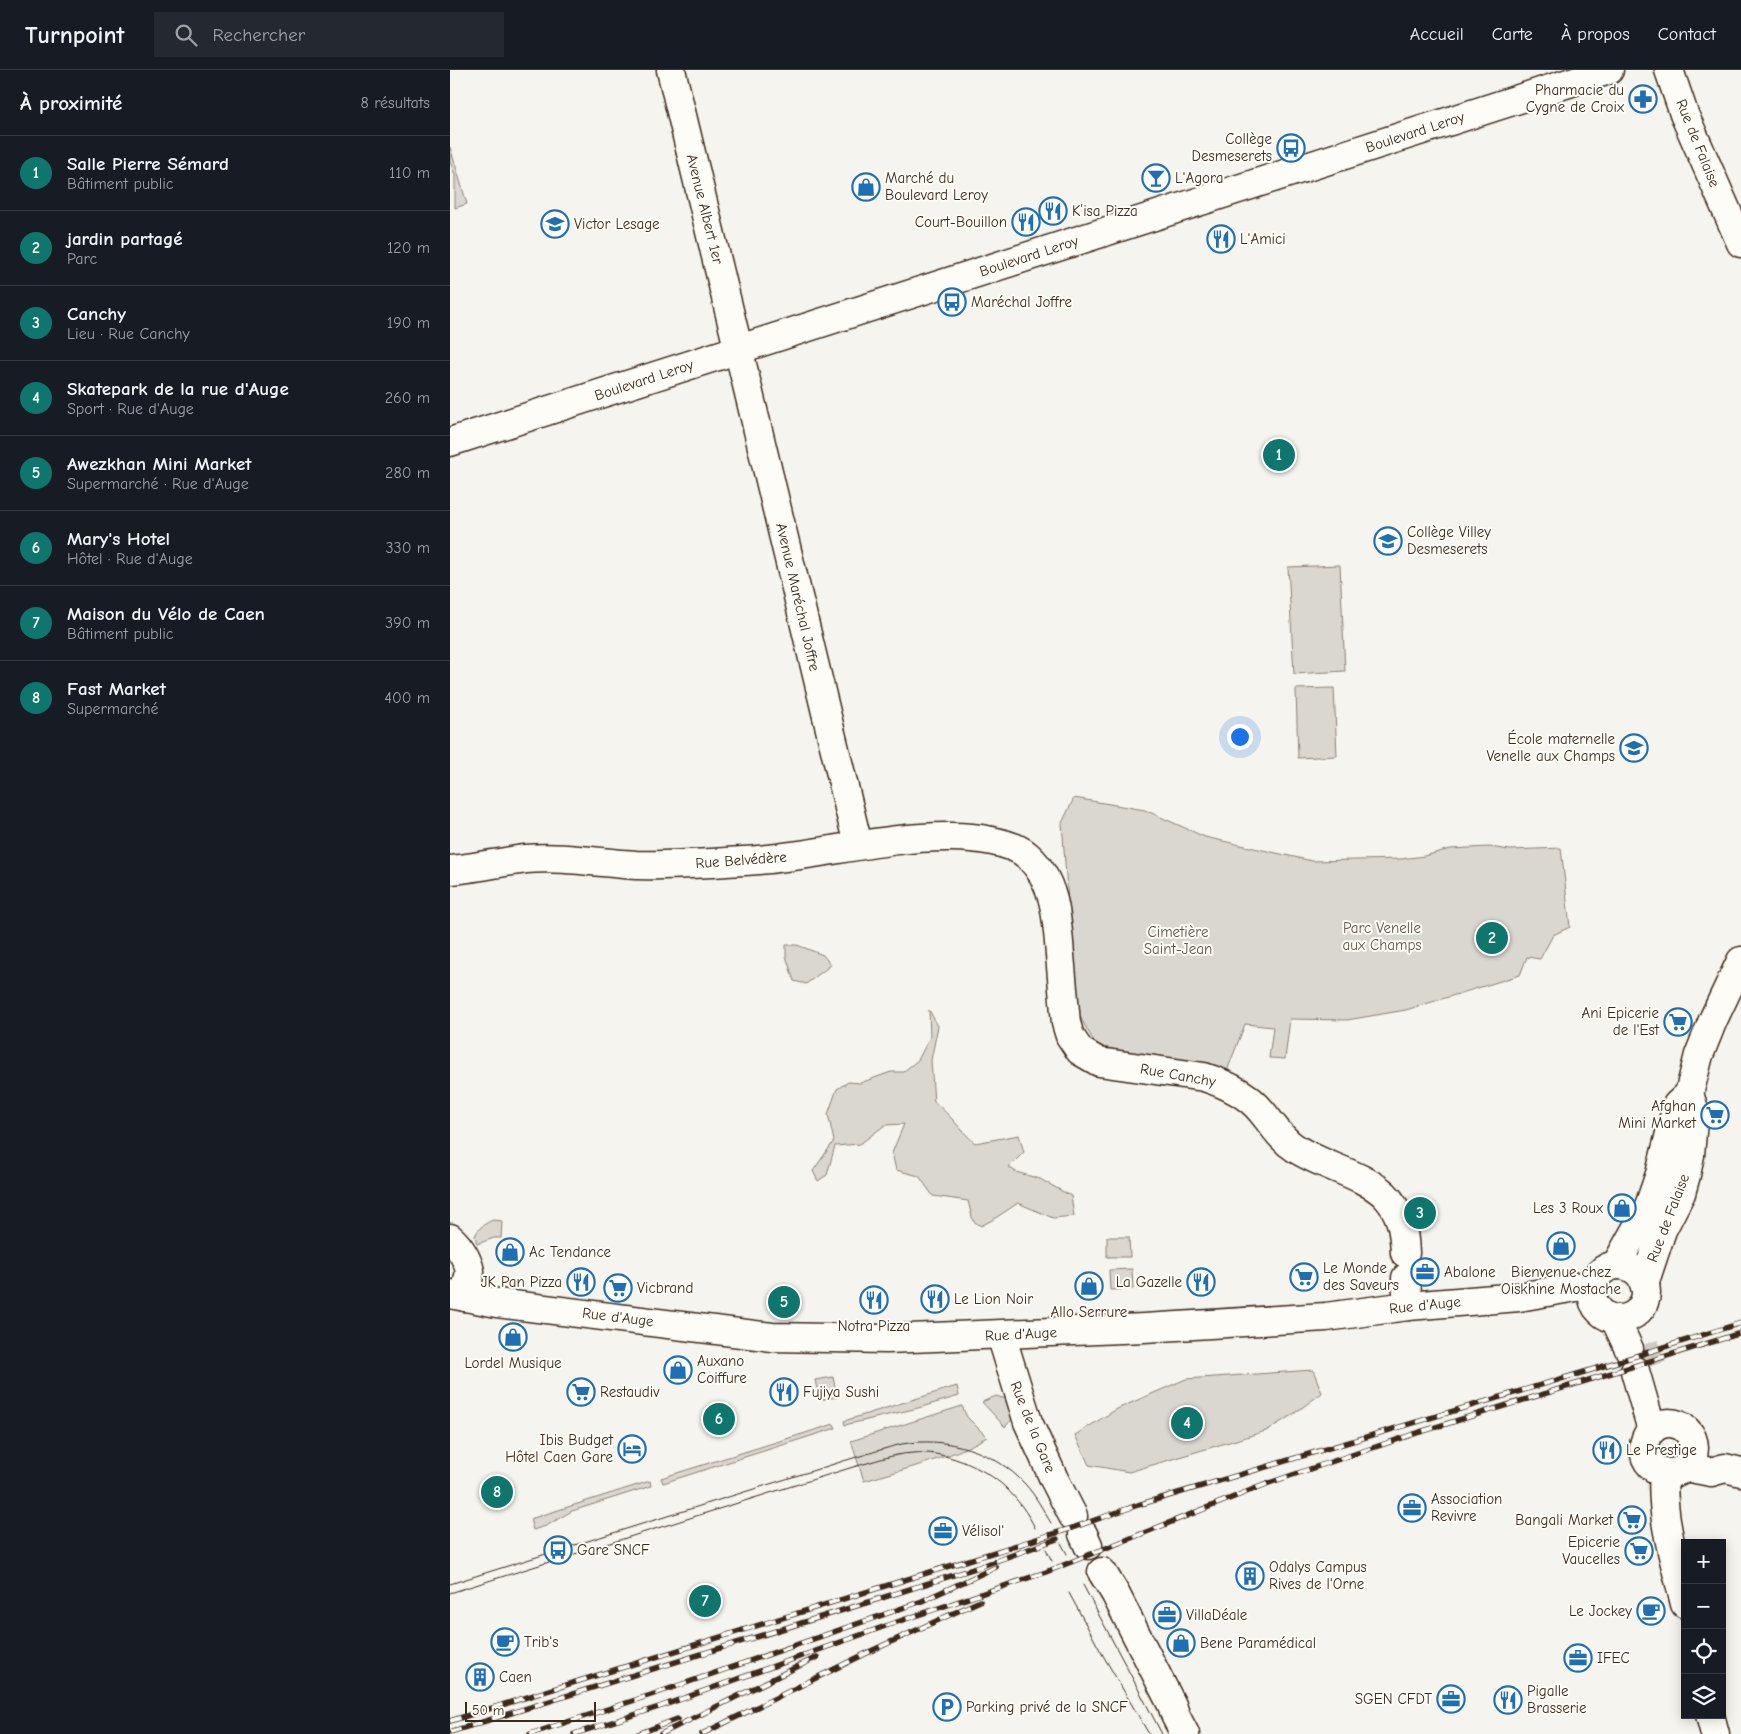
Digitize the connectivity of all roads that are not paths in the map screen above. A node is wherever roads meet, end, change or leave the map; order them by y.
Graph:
1 (671, 70) edge
2 (1609, 70) edge
3 (1669, 70) edge
4 (1741, 243) edge
5 (739, 348) junction
6 (450, 442) edge
7 (858, 845) junction
8 (1028, 856) joint
9 (450, 870) edge
10 (1741, 961) edge
11 (1689, 1094) junction
12 (450, 1238) edge
13 (1616, 1265) junction
14 (1593, 1284) junction
15 (1644, 1284) junction
16 (458, 1295) edge
17 (1408, 1306) junction
18 (1626, 1316) junction
19 (1000, 1336) junction
20 (1661, 1427) junction
21 (1681, 1461) junction
22 (1733, 1470) edge
23 (1081, 1532) dead end
24 (1102, 1572) dead end
25 (1681, 1586) edge
26 (1172, 1705) junction
27 (1711, 1719) edge
28 (1185, 1734) edge
29 (1200, 1734) edge
30 (1715, 1734) edge

1 - 5 main road, Avenue Albert 1er
2 - 5 main road, Boulevard Leroy
3 - 4 main road, Rue de Falaise
5 - 6 main road, Boulevard Leroy
5 - 7 main road, Avenue Maréchal Joffre
7 - 8 main road, Rue Belvédère
7 - 9 main road, Rue Belvédère
8 - 17 main road, Rue Canchy
10 - 11 main road, Rue de Falaise
11 - 13 main road, Rue de Falaise
11 - 15 main road, Rue de Falaise
12 - 16 main road
13 - 14 main road
13 - 15 main road
14 - 17 main road, Rue d'Auge
14 - 18 main road
15 - 18 main road
16 - 19 main road, Rue d'Auge
17 - 19 main road, Rue d'Auge
18 - 20 main road
19 - 23 main road, Rue de la Gare
20 - 21 main road
20 - 21 main road
21 - 22 main road
21 - 25 main road
24 - 26 main road
26 - 28 main road
26 - 29 main road
27 - 30 main road

